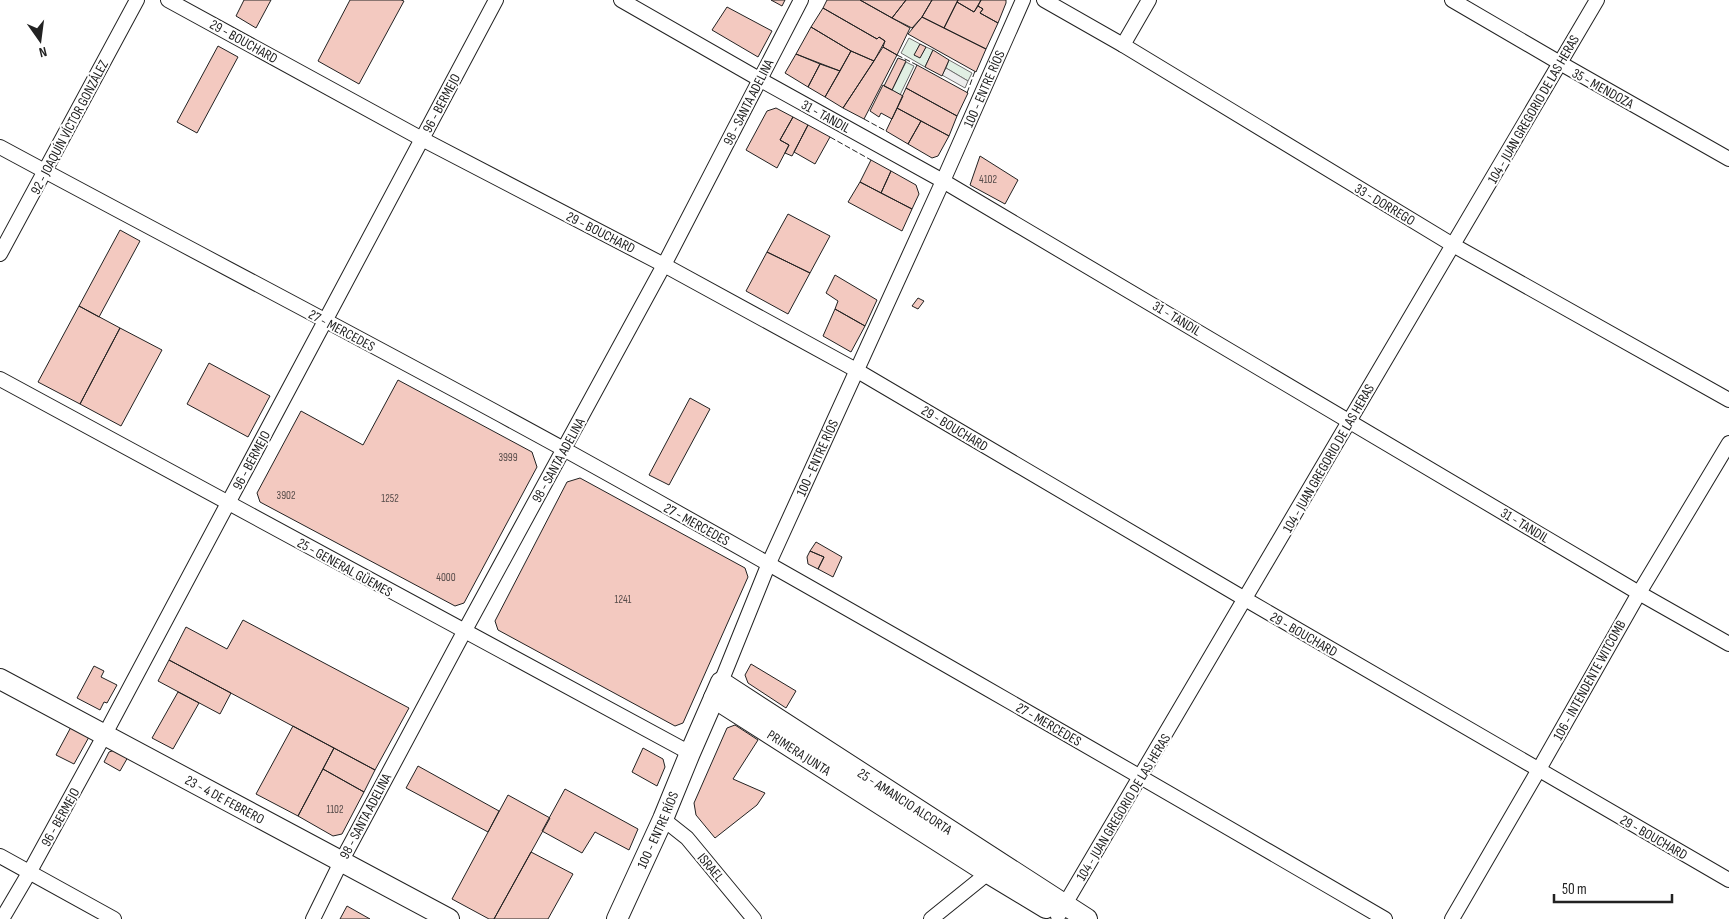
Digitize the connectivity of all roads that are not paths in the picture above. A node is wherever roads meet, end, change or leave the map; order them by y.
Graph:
1 (137, 0) edge
2 (168, 0) edge
3 (496, 0) edge
4 (622, 0) edge
5 (801, 0) edge
6 (1023, 0) edge
7 (1044, 0) edge
8 (1149, 0) edge
9 (1452, 0) edge
10 (1597, 0) edge
11 (1123, 45) junction
12 (1560, 63) junction
13 (759, 80) junction
14 (422, 139) junction
15 (0, 147) edge
16 (1729, 159) edge
17 (45, 171) junction
18 (943, 180) junction
19 (1453, 245) junction
20 (0, 254) edge
21 (664, 264) junction
22 (325, 321) junction
23 (856, 370) junction
24 (0, 379) edge
25 (1729, 400) edge
26 (1350, 420) junction
27 (1729, 443) edge
28 (564, 449) junction
29 (228, 503) junction
30 (769, 563) junction
31 (1639, 593) junction
32 (1245, 600) junction
33 (464, 632) junction
34 (1729, 644) edge
35 (0, 679) edge
36 (718, 690) junction
37 (104, 736) junction
38 (690, 754) junction
39 (1538, 771) junction
40 (1141, 776) junction
41 (663, 819) junction
42 (0, 856) edge
43 (341, 862) junction
44 (992, 867) junction
45 (30, 873) junction
46 (1729, 880) edge
47 (1062, 913) edge
48 (2, 919) edge
49 (114, 919) edge
50 (313, 919) edge
51 (449, 919) edge
52 (617, 919) edge
53 (754, 919) edge
54 (931, 919) edge
55 (1087, 919) edge
56 (1385, 919) edge
57 (1452, 919) edge

1 - 17 street, 92 - JOAQUÍN VÍCTOR GONZÁLEZ
2 - 14 street, 29 - BOUCHARD
3 - 14 street, 96 - BERMEJO
4 - 13 street, 31 - TANDIL
5 - 13 street, 98 - SANTA ADELINA
6 - 18 street, 100 - ENTRE RÍOS
7 - 11 street, 33 - DORREGO
8 - 11 street
9 - 12 street, 35 - MENDOZA
10 - 12 street, 104 - JUAN GREGORIO DE LAS HERAS
11 - 19 street, 33 - DORREGO
12 - 16 street, 35 - MENDOZA
12 - 19 street, 104 - JUAN GREGORIO DE LAS HERAS
13 - 18 street, 31 - TANDIL
13 - 21 street, 98 - SANTA ADELINA
14 - 21 street, 29 - BOUCHARD
14 - 22 street, 96 - BERMEJO
15 - 17 street, 27 - MERCEDES
17 - 20 street, 92 - JOAQUÍN VÍCTOR GONZÁLEZ
17 - 22 street, 27 - MERCEDES
18 - 23 street, 100 - ENTRE RÍOS
18 - 26 street, 31 - TANDIL
19 - 25 street, 33 - DORREGO
19 - 26 street, 104 - JUAN GREGORIO DE LAS HERAS
21 - 23 street, 29 - BOUCHARD
21 - 28 street, 98 - SANTA ADELINA
22 - 28 street, 27 - MERCEDES
22 - 29 street, 96 - BERMEJO
23 - 30 street, 100 - ENTRE RÍOS
23 - 32 street, 29 - BOUCHARD
24 - 29 street, 25 - GENERAL GÜEMES
26 - 31 street, 31 - TANDIL
26 - 32 street, 104 - JUAN GREGORIO DE LAS HERAS
27 - 31 street, 106 - INTENDENTE WITCOMB
28 - 30 street, 27 - MERCEDES
28 - 33 street, 98 - SANTA ADELINA
29 - 33 street, 25 - GENERAL GÜEMES
29 - 37 street, 96 - BERMEJO
30 - 36 street, 100 - ENTRE RÍOS
30 - 40 street, 27 - MERCEDES
31 - 34 street, 31 - TANDIL
31 - 39 street, 106 - INTENDENTE WITCOMB
32 - 39 street, 29 - BOUCHARD
32 - 40 street, 104 - JUAN GREGORIO DE LAS HERAS
33 - 38 street, 25 - GENERAL GÜEMES
33 - 43 street, 98 - SANTA ADELINA
35 - 37 main road, 23 - 4 DE FEBRERO
36 - 38 main road, 100 - ENTRE RÍOS
36 - 44 main road, PRIMERA JUNTA
37 - 43 main road, 23 - 4 DE FEBRERO
37 - 45 street, 96 - BERMEJO
38 - 41 main road, 100 - ENTRE RÍOS
39 - 46 street, 29 - BOUCHARD
39 - 57 street, 106 - INTENDENTE WITCOMB
40 - 47 street, 104 - JUAN GREGORIO DE LAS HERAS
40 - 56 street, 27 - MERCEDES
41 - 52 main road, 100 - ENTRE RÍOS
41 - 53 street, ISRAEL
42 - 45 street
43 - 50 street, 98 - SANTA ADELINA
43 - 51 main road, 23 - 4 DE FEBRERO
44 - 47 main road, PRIMERA JUNTA
44 - 54 street
45 - 48 street, 96 - BERMEJO
45 - 49 street
47 - 55 main road

